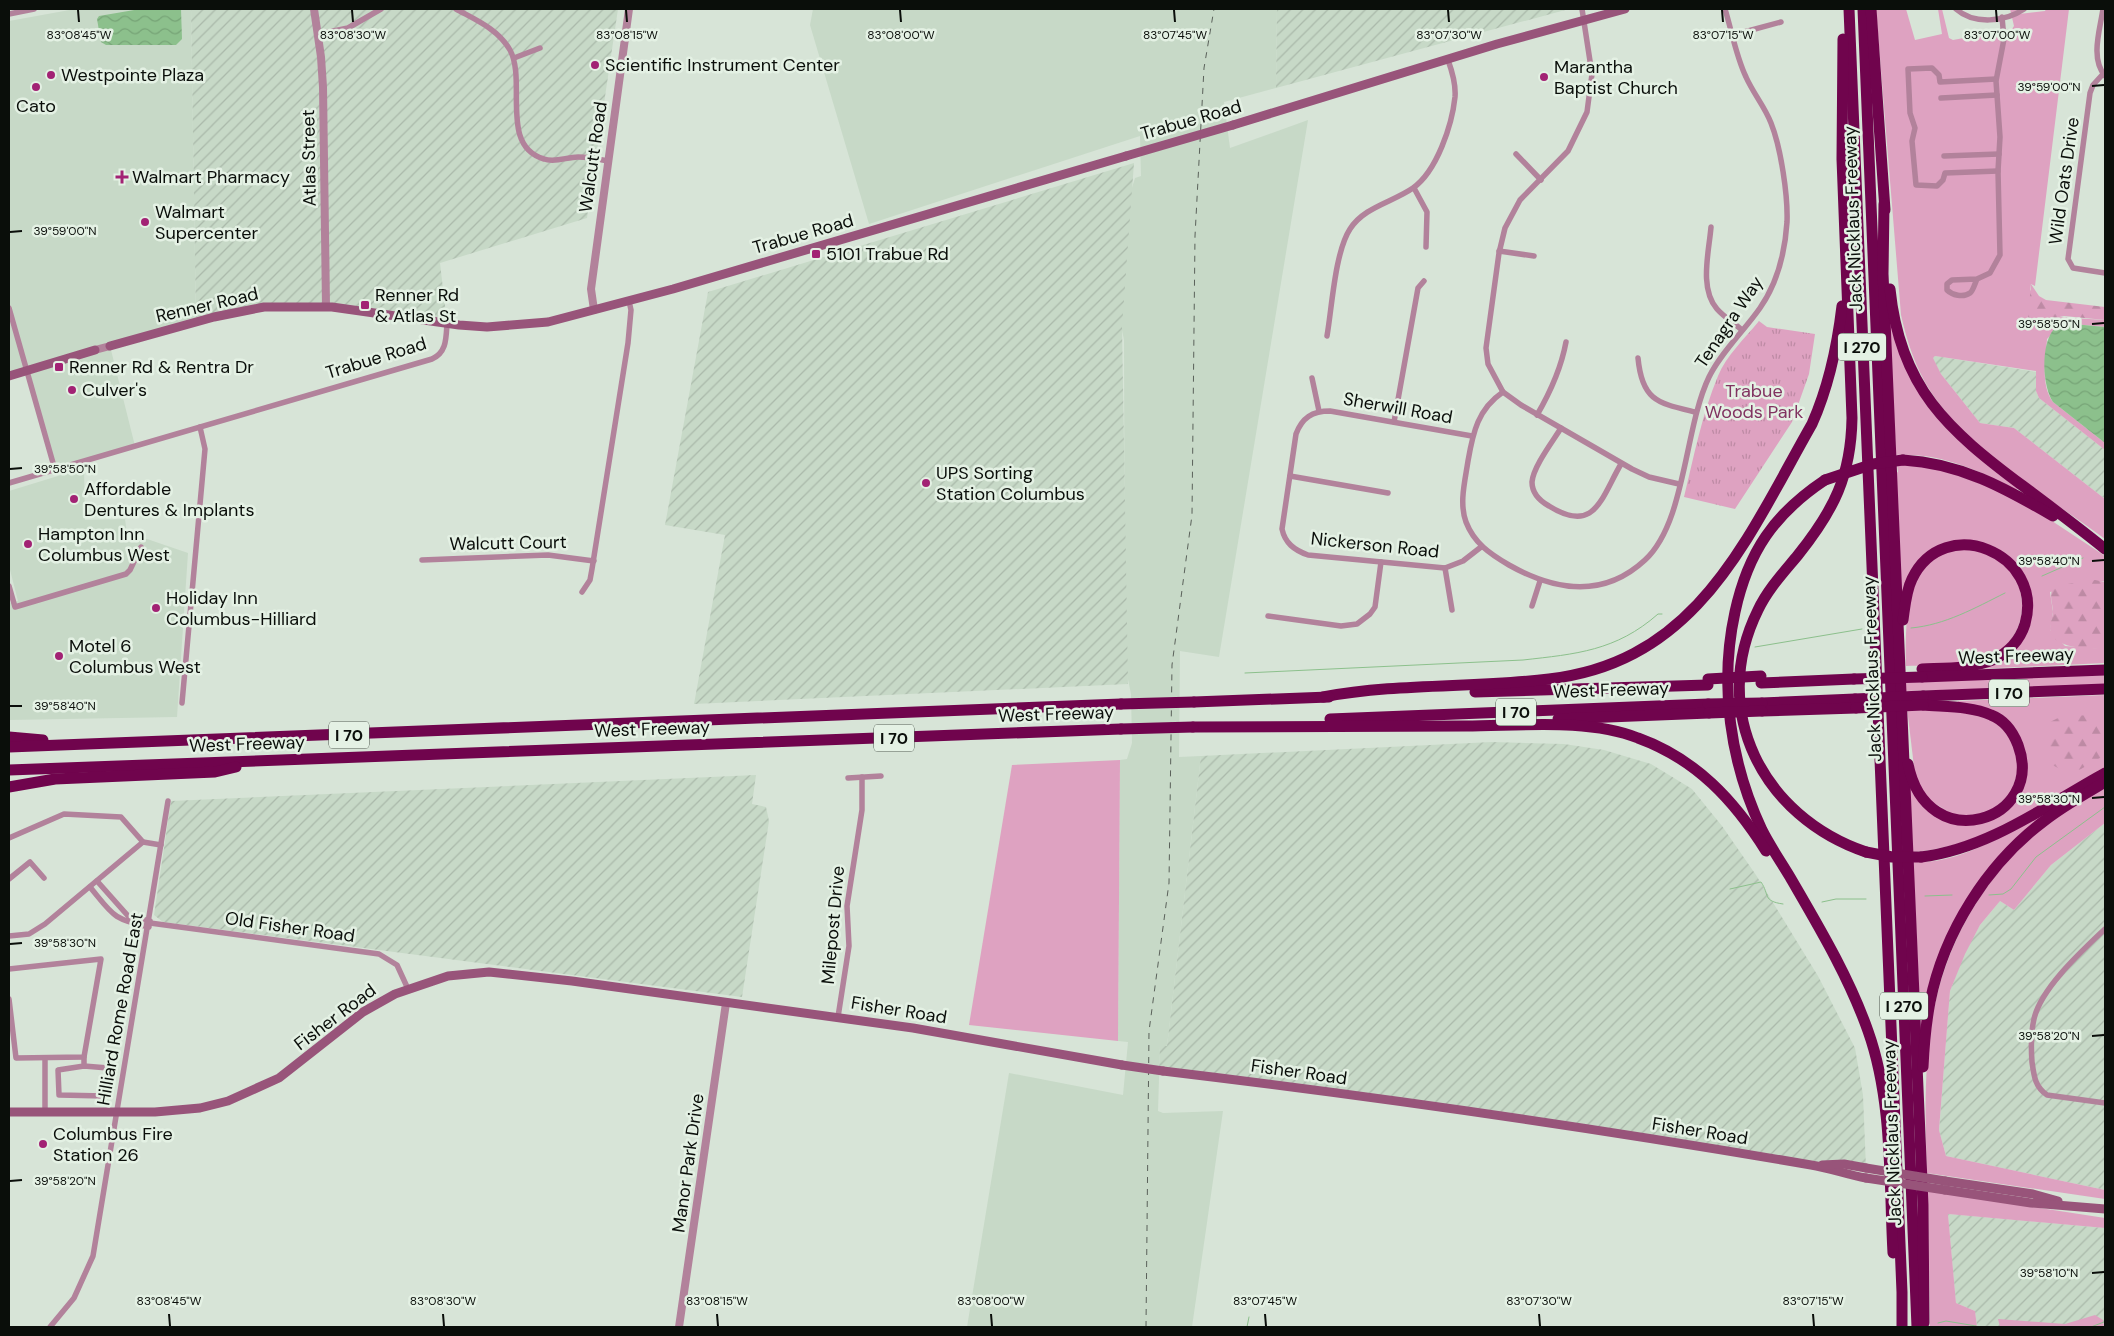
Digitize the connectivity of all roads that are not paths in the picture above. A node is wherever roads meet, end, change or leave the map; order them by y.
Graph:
1 (34, 9) edge
2 (314, 9) edge
3 (381, 9) edge
4 (456, 9) edge
5 (629, 9) edge
6 (1582, 9) edge
7 (1625, 9) edge
8 (1725, 9) edge
9 (1843, 9) edge
10 (1849, 9) edge
11 (1862, 9) edge
12 (1871, 9) edge
13 (1956, 9) edge
14 (2024, 9) edge
15 (2103, 9) edge
16 (9, 14) edge
17 (2002, 17) junction
18 (1584, 20) junction
19 (1781, 22) dead end
20 (319, 34) junction
21 (1732, 35) junction
22 (540, 48) dead end
23 (514, 58) junction
24 (1448, 60) junction
25 (2104, 75) edge
26 (1996, 79) junction
27 (1997, 95) junction
28 (1941, 98) dead end
29 (1516, 154) dead end
30 (1999, 154) junction
31 (1944, 156) dead end
32 (608, 161) junction
33 (1998, 170) junction
34 (1541, 180) junction
35 (1414, 188) junction
36 (1884, 204) junction
37 (1711, 227) dead end
38 (1426, 247) dead end
39 (1499, 251) junction
40 (1534, 256) dead end
41 (1846, 272) junction
42 (2105, 273) edge
43 (1977, 279) junction
44 (1424, 281) dead end
45 (629, 301) junction
46 (326, 306) junction
47 (9, 308) edge
48 (594, 310) junction
49 (447, 323) junction
50 (1742, 330) junction
51 (1327, 336) dead end
52 (1566, 342) dead end
53 (110, 346) joint
54 (95, 350) joint
55 (1638, 358) dead end
56 (27, 371) junction
57 (9, 376) edge
58 (1312, 378) dead end
59 (1504, 392) junction
60 (1319, 410) junction
61 (1696, 412) junction
62 (1538, 415) junction
63 (1394, 422) junction
64 (200, 427) junction
65 (1561, 428) junction
66 (1472, 436) junction
67 (1621, 464) junction
68 (55, 470) junction
69 (1290, 476) junction
70 (9, 483) edge
71 (1679, 484) junction
72 (1388, 493) dead end
73 (1481, 546) junction
74 (141, 547) dead end
75 (2105, 549) edge
76 (422, 560) dead end
77 (594, 561) junction
78 (1381, 562) junction
79 (1445, 568) junction
80 (1540, 581) junction
81 (9, 586) edge
82 (582, 592) dead end
83 (1532, 606) dead end
84 (1452, 610) dead end
85 (1268, 616) dead end
86 (1899, 646) junction
87 (2105, 670) edge
88 (1922, 673) junction
89 (2105, 690) edge
90 (1323, 697) junction
91 (1923, 701) junction
92 (182, 703) dead end
93 (1709, 709) junction
94 (755, 718) junction
95 (1902, 721) junction
96 (1419, 725) junction
97 (1193, 726) junction
98 (9, 738) edge
99 (9, 747) edge
100 (258, 762) junction
101 (29, 769) junction
102 (9, 770) edge
103 (2105, 773) edge
104 (9, 774) edge
105 (880, 776) dead end
106 (862, 777) junction
107 (848, 778) dead end
108 (2105, 782) edge
109 (9, 787) edge
110 (168, 801) dead end
111 (9, 838) edge
112 (143, 842) junction
113 (162, 845) junction
114 (44, 878) dead end
115 (9, 879) edge
116 (97, 881) junction
117 (90, 887) junction
118 (150, 924) junction
119 (2105, 929) edge
120 (9, 936) edge
121 (1840, 966) junction
122 (9, 969) edge
123 (408, 989) junction
124 (9, 999) edge
125 (726, 1003) junction
126 (838, 1017) junction
127 (84, 1057) junction
128 (45, 1058) junction
129 (84, 1066) junction
130 (2105, 1103) edge
131 (9, 1112) edge
132 (45, 1112) junction
133 (118, 1112) junction
134 (1919, 1121) junction
135 (1814, 1165) junction
136 (1945, 1185) junction
137 (2105, 1209) edge
138 (50, 1327) edge
139 (679, 1327) edge
140 (1901, 1327) edge
141 (1917, 1327) edge
142 (1924, 1327) edge

1 - 16 street
2 - 20 street, Atlas Street
3 - 20 street
4 - 23 street
5 - 32 street, Walcutt Road
6 - 18 street
7 - 18 main road, Trabue Road
8 - 21 street, Tenagra Way
9 - 41 highway
10 - 140 highway, Jack Nicklaus Freeway / I 270
11 - 141 highway, Jack Nicklaus Freeway / I 270
12 - 36 highway
13 - 17 street
14 - 17 street
15 - 25 street
17 - 26 street
18 - 24 main road, Trabue Road
18 - 34 street
19 - 21 street
20 - 46 street, Atlas Street
21 - 50 street, Tenagra Way
22 - 23 street
23 - 32 street
24 - 35 street
24 - 45 main road, Trabue Road, bridge
25 - 42 street, Wild Oats Drive
26 - 27 street
26 - 33 street
27 - 28 street
27 - 30 street
29 - 34 street
30 - 31 street
30 - 33 street
32 - 48 street, Walcutt Road
33 - 43 street
34 - 39 street
35 - 38 street
35 - 51 street
36 - 75 highway
36 - 86 highway
37 - 50 street
39 - 40 street
39 - 59 street
41 - 90 highway
41 - 103 highway, bridge
43 - 43 street
44 - 63 street
45 - 48 main road, Trabue Road
45 - 77 street
46 - 49 main road, Renner Road
46 - 53 main road, Renner Road
47 - 56 street
48 - 49 main road, Trabue Road
49 - 64 street, Trabue Road
50 - 61 street, Tenagra Way
52 - 62 street
53 - 54 street, Renner Road
54 - 56 main road, Renner Road
55 - 61 street
56 - 57 main road, Renner Road
56 - 68 street
58 - 60 street
59 - 62 street
59 - 66 street
60 - 63 street, Sherwill Road
60 - 69 street, Nickerson Road
61 - 71 street, Tenagra Way
62 - 65 street
63 - 66 street, Sherwill Road
64 - 68 street, Trabue Road
64 - 92 street
65 - 67 street
65 - 67 street
66 - 73 street
67 - 71 street
68 - 70 street, Trabue Road
69 - 72 street
69 - 78 street, Nickerson Road
71 - 80 street, Tenagra Way
73 - 79 street, Nickerson Road
73 - 80 street, Tenagra Way
74 - 81 street
75 - 121 highway, bridge
76 - 77 street, Walcutt Court
77 - 82 street
78 - 79 street, Nickerson Road
78 - 85 street
79 - 84 street
80 - 83 street
86 - 88 highway
86 - 95 highway
87 - 88 highway, West Freeway / I 70
88 - 90 highway, West Freeway / I 70, bridge
89 - 91 highway, West Freeway / I 70
90 - 94 highway, West Freeway / I 70, bridge
91 - 93 highway, West Freeway / I 70, bridge
91 - 95 highway
93 - 96 highway
93 - 97 highway, West Freeway / I 70
94 - 98 highway
94 - 99 highway, West Freeway / I 70
95 - 134 highway
96 - 97 highway
96 - 121 highway
97 - 100 highway, West Freeway / I 70, bridge
100 - 101 highway, West Freeway / I 70
100 - 109 highway
101 - 102 highway, West Freeway / I 70
101 - 104 highway
105 - 106 street
106 - 107 street
106 - 126 street, Milepost Drive
108 - 134 highway
110 - 113 street, Hilliard Rome Road East
111 - 112 street
112 - 113 street
112 - 116 street
113 - 118 street, Hilliard Rome Road East
114 - 115 street
116 - 117 street
116 - 118 street
117 - 118 street
117 - 120 street
118 - 123 street, Old Fisher Road
118 - 133 street, Hilliard Rome Road East
119 - 130 street
121 - 140 highway
122 - 127 street
123 - 125 main road, Fisher Road
123 - 133 main road, Fisher Road
124 - 128 street
125 - 126 main road, Fisher Road
125 - 139 street, Manor Park Drive
126 - 135 main road, Fisher Road, bridge
127 - 128 street
127 - 129 street
128 - 132 street
129 - 129 street
131 - 132 main road, Fisher Road
132 - 133 main road, Fisher Road
133 - 138 street, Hilliard Rome Road East
134 - 142 highway
135 - 136 main road, Fisher Road, bridge
135 - 136 main road, Fisher Road, bridge
136 - 137 main road, Fisher Road

